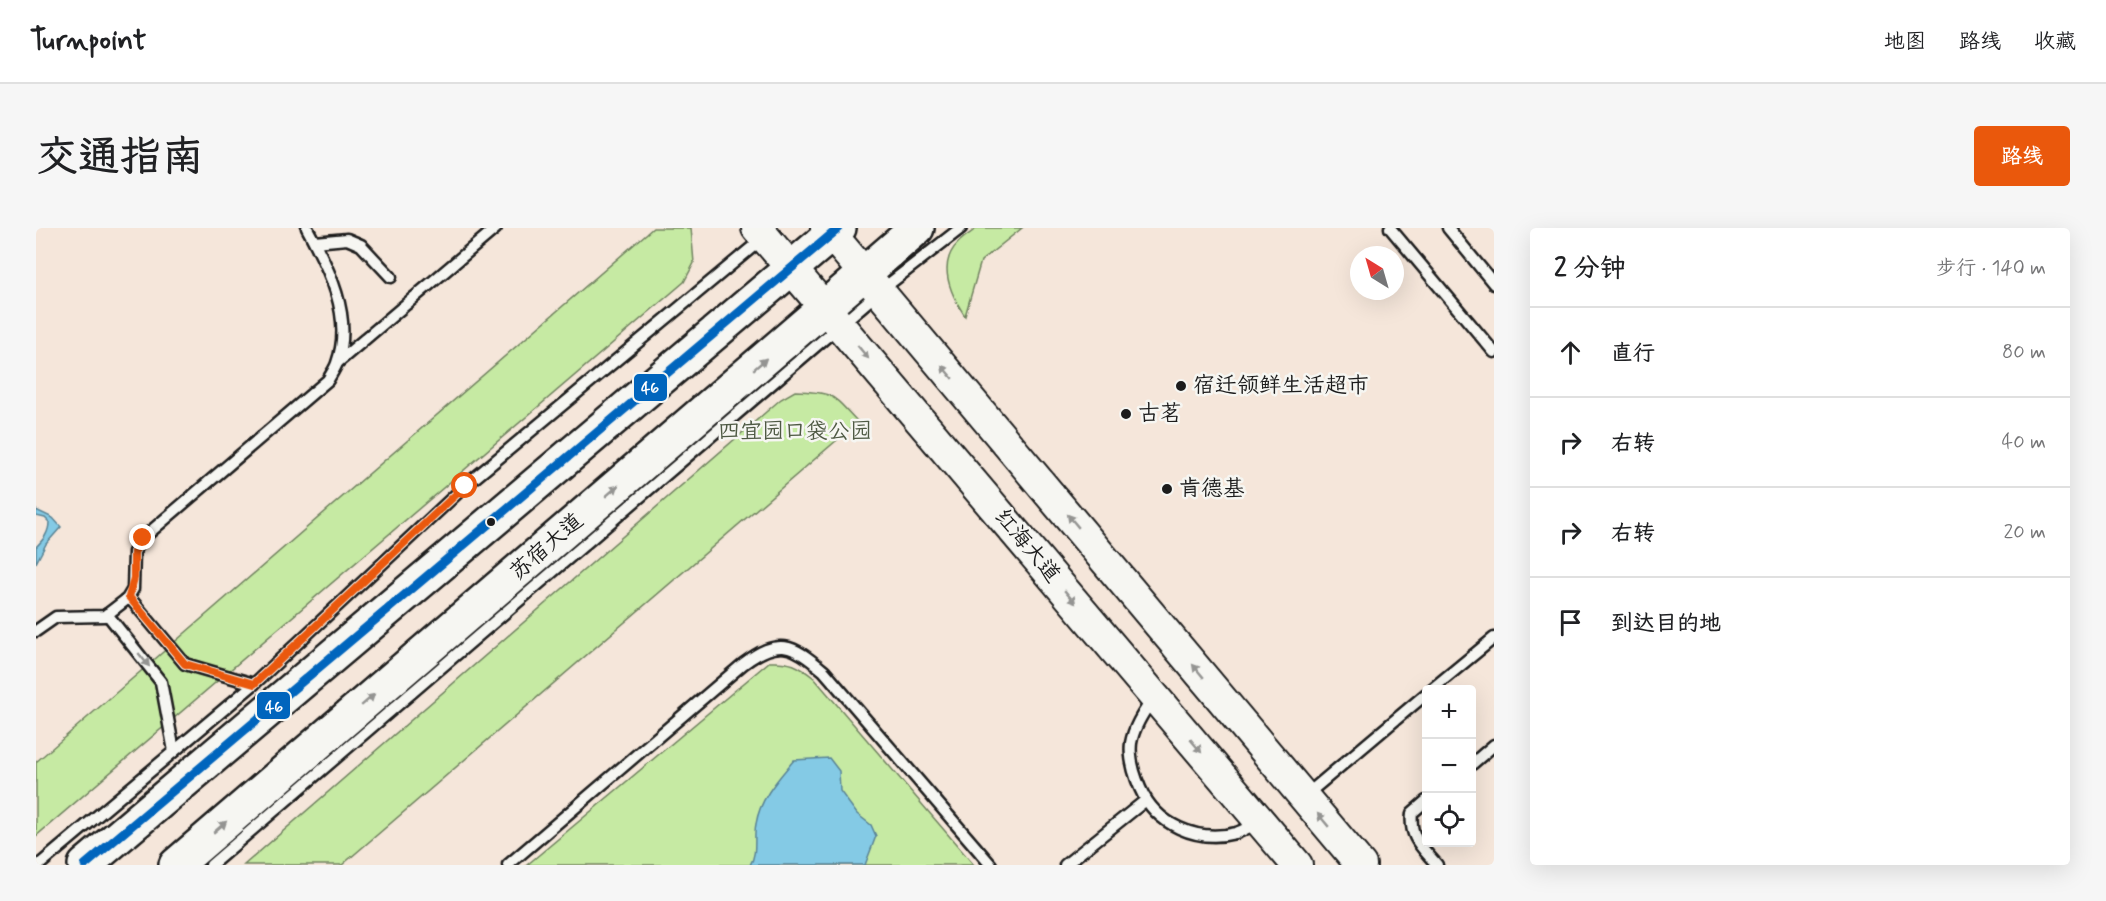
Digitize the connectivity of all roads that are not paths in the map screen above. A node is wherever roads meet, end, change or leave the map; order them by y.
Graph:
1 (307, 228) edge
2 (496, 228) edge
3 (917, 228) edge
4 (961, 228) edge
5 (1390, 228) edge
6 (1448, 228) edge
7 (832, 230) edge
8 (766, 231) edge
9 (315, 242) junction
10 (791, 268) junction
11 (391, 277) dead end
12 (872, 282) junction
13 (1494, 284) edge
14 (832, 316) junction
15 (1494, 352) edge
16 (338, 362) junction
17 (129, 597) junction
18 (107, 614) junction
19 (36, 631) edge
20 (1494, 638) edge
21 (254, 684) junction
22 (1438, 685) edge
23 (1154, 696) junction
24 (1422, 697) edge
25 (1494, 745) edge
26 (174, 751) junction
27 (1476, 761) edge
28 (1303, 796) junction
29 (1146, 800) junction
30 (1422, 804) edge
31 (1260, 822) junction
32 (39, 865) edge
33 (86, 865) edge
34 (176, 865) edge
35 (211, 865) edge
36 (508, 865) edge
37 (991, 865) edge
38 (1065, 865) edge
39 (1296, 865) edge
40 (1361, 865) edge
41 (1437, 865) edge

1 - 9 lane
2 - 16 lane
3 - 12 main road, 苏宿大道
4 - 12 lane
5 - 15 lane
6 - 13 lane
7 - 10 main road
7 - 12 main road
8 - 10 main road, 红海大道
8 - 21 lane
9 - 11 lane
9 - 16 lane
10 - 14 main road, 红海大道
10 - 33 main road
12 - 14 main road, 苏宿大道
28 -> 12 main road
14 -> 23 main road, 红海大道
34 -> 14 main road, 苏宿大道
14 - 35 lane
16 - 17 lane
17 - 18 lane
17 - 21 lane
18 - 19 lane
18 -> 26 lane
20 - 22 lane
21 - 26 lane
23 - 29 lane
23 -> 31 main road, 红海大道
24 - 28 lane
25 - 27 lane
26 - 32 lane
40 -> 28 main road
29 - 31 lane
29 - 38 lane
30 - 41 lane
31 - 39 main road, 红海大道
36 - 37 lane

